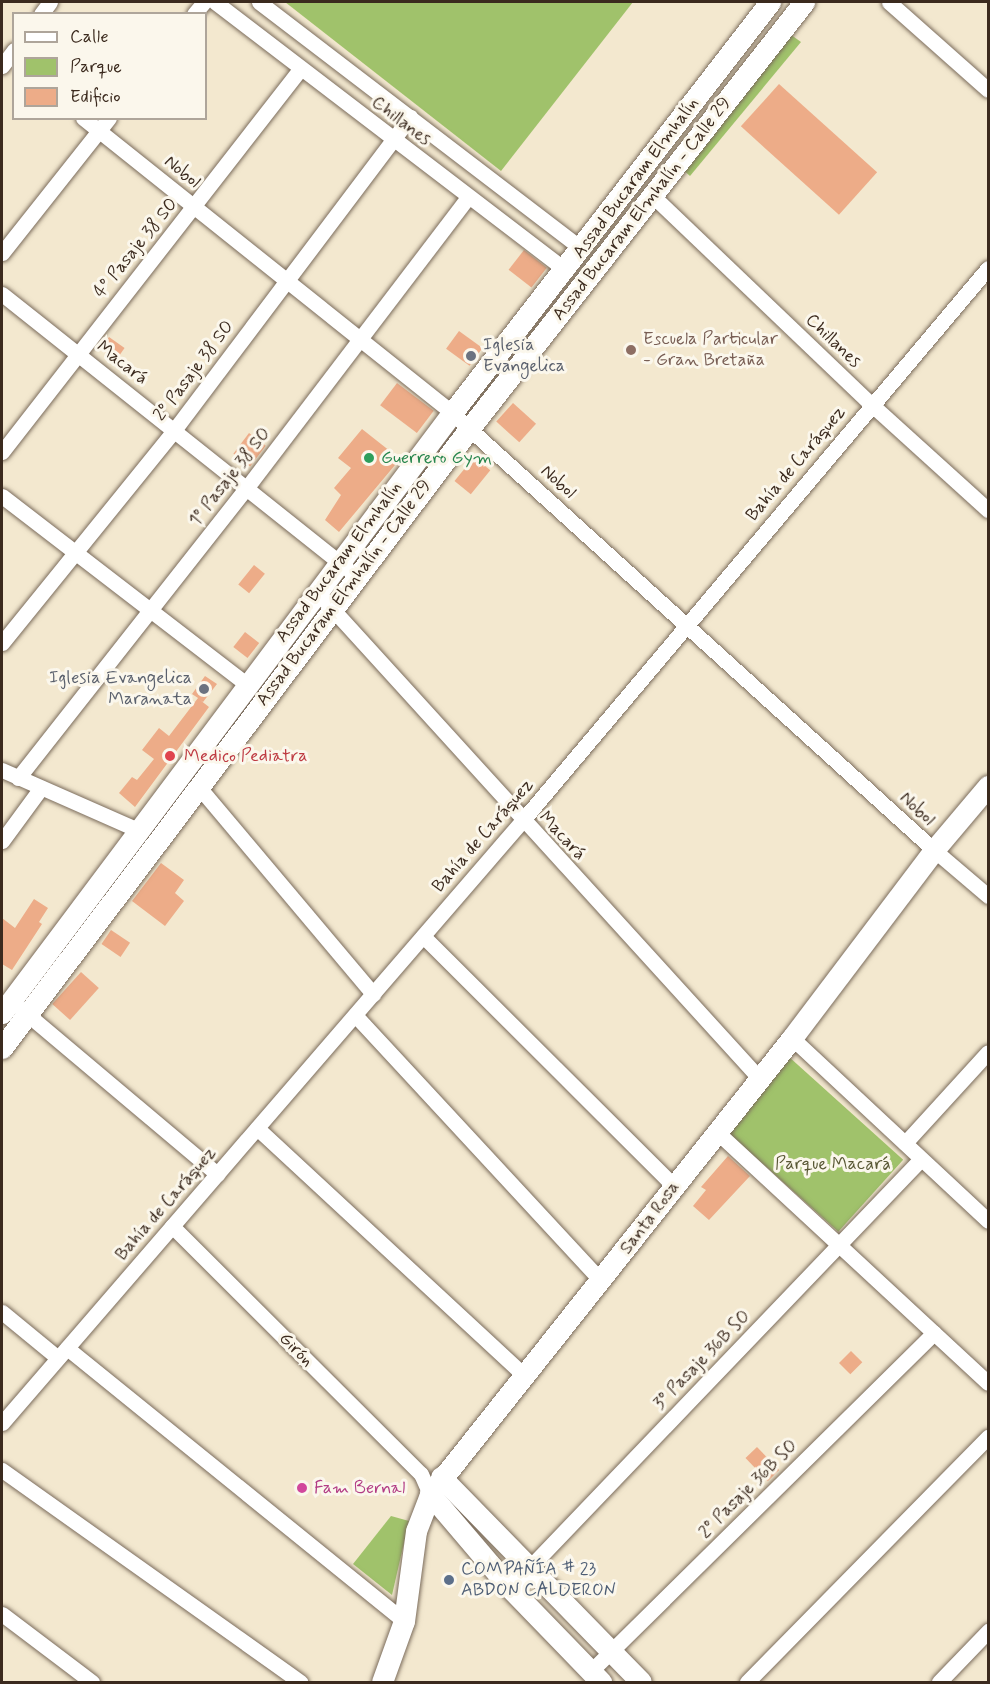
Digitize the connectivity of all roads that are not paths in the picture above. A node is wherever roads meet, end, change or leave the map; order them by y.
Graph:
1 (215, 2) edge
2 (259, 2) edge
3 (770, 2) edge
4 (804, 2) edge
5 (889, 2) edge
6 (300, 69) junction
7 (988, 90) edge
8 (410, 117) junction
9 (85, 120) edge
10 (107, 120) edge
11 (99, 131) junction
12 (393, 138) junction
13 (653, 196) junction
14 (468, 197) junction
15 (194, 207) junction
16 (582, 249) junction
17 (2, 253) edge
18 (988, 268) edge
19 (566, 270) junction
20 (286, 283) junction
21 (2, 294) edge
22 (359, 341) junction
23 (77, 352) junction
24 (871, 404) junction
25 (452, 413) junction
26 (175, 429) junction
27 (469, 429) junction
28 (2, 452) edge
29 (248, 486) junction
30 (2, 496) edge
31 (988, 510) edge
32 (76, 553) junction
33 (339, 561) junction
34 (357, 576) junction
35 (316, 592) junction
36 (332, 609) junction
37 (150, 610) junction
38 (7, 624) edge
39 (687, 624) junction
40 (2, 643) edge
41 (246, 684) junction
42 (2, 770) edge
43 (18, 778) junction
44 (198, 786) junction
45 (988, 786) edge
46 (41, 788) junction
47 (522, 821) junction
48 (138, 830) junction
49 (2, 841) edge
50 (933, 850) junction
51 (988, 896) edge
52 (423, 936) junction
53 (373, 994) junction
54 (10, 1006) edge
55 (354, 1015) junction
56 (792, 1038) junction
57 (2, 1048) edge
58 (988, 1052) edge
59 (759, 1078) junction
60 (257, 1128) junction
61 (717, 1132) junction
62 (904, 1143) junction
63 (921, 1159) junction
64 (217, 1174) junction
65 (674, 1186) junction
66 (988, 1221) edge
67 (172, 1226) junction
68 (839, 1245) junction
69 (601, 1281) junction
70 (2, 1312) edge
71 (934, 1333) junction
72 (62, 1353) junction
73 (525, 1376) junction
74 (988, 1383) edge
75 (2, 1423) edge
76 (988, 1437) edge
77 (2, 1470) edge
78 (431, 1482) junction
79 (529, 1569) junction
80 (510, 1588) junction
81 (2, 1614) edge
82 (404, 1621) junction
83 (988, 1631) edge
84 (612, 1651) junction
85 (596, 1677) edge
86 (940, 1682) edge
87 (92, 1683) edge
88 (300, 1683) edge
89 (382, 1683) edge
90 (641, 1683) edge
91 (747, 1683) edge

1 - 6 street, Chillanes
2 - 8 street, Chillanes
3 - 16 main road, Assad Bucaram Elmhalín
4 - 13 main road, Assad Bucaram Elmhalín - Calle 29
5 - 7 street
6 - 12 street, Chillanes
6 - 15 street, 4º Pasaje 38 SO
8 - 12 street, 2º Pasaje 38 SO
8 - 16 street, Chillanes
9 - 11 street, Nobol
10 - 11 street
11 - 15 street, Nobol
11 - 17 street
12 - 14 street, Chillanes
12 - 20 street, 2º Pasaje 38 SO
13 - 24 street, Chillanes
13 - 27 main road, Assad Bucaram Elmhalín - Calle 29
14 - 19 street, Chillanes
14 - 22 street, 1º Pasaje 38 SO
15 - 20 street, Nobol
15 - 23 street, 4º Pasaje 38 SO
16 - 19 main road, Assad Bucaram Elmhalín
18 - 24 street, Bahía de Caráquez
19 - 25 main road, Assad Bucaram Elmhalín
20 - 22 street, Nobol
20 - 26 street, 2º Pasaje 38 SO
21 - 23 street, Macará
22 - 25 street, Nobol
22 - 29 street, 1º Pasaje 38 SO
23 - 26 street, Macará
23 - 28 street, 4º Pasaje 38 SO
24 - 31 street, Chillanes
24 - 39 street, Bahía de Caráquez
25 - 27 street, Nobol
25 - 33 main road, Assad Bucaram Elmhalín
26 - 29 street, Macará
26 - 32 street, 2º Pasaje 38 SO
27 - 34 main road, Assad Bucaram Elmhalín - Calle 29
27 - 39 street, Nobol
29 - 33 street, Macará
29 - 37 street, 1º Pasaje 38 SO
30 - 32 street
32 - 37 street
32 - 38 street, 2º Pasaje 38 SO
33 - 34 street, Macará
33 - 35 main road, Assad Bucaram Elmhalín
34 - 36 main road, Assad Bucaram Elmhalín - Calle 29
35 - 36 street, Macará
35 - 41 main road, Assad Bucaram Elmhalín
36 - 44 main road, Assad Bucaram Elmhalín - Calle 29
36 - 47 street, Macará
37 - 41 street
37 - 43 street, 1º Pasaje 38 SO
38 - 40 street, 2º Pasaje 38 SO
39 - 47 street, Bahía de Caráquez
39 - 50 street, Nobol
41 - 48 main road, Assad Bucaram Elmhalín
42 - 43 street
43 - 46 street
44 - 53 street
44 - 54 main road, Assad Bucaram Elmhalín - Calle 29
45 - 50 main road, Santa Rosa
46 - 48 street
46 - 49 street
47 - 52 street, Bahía de Caráquez
47 - 59 street, Macará
48 - 54 main road, Assad Bucaram Elmhalín
50 - 51 street, Nobol
50 - 56 main road, Santa Rosa
52 - 53 street, Bahía de Caráquez
52 - 65 street
53 - 55 street, Bahía de Caráquez
54 - 57 main road, Assad Bucaram Elmhalín - Calle 29
54 - 64 street
55 - 60 street, Bahía de Caráquez
55 - 69 street
56 - 59 main road, Santa Rosa
56 - 62 street
58 - 62 street
59 - 61 main road, Santa Rosa
60 - 64 street, Bahía de Caráquez
60 - 73 street
61 - 65 main road, Santa Rosa
61 - 68 street
62 - 63 street
63 - 66 street
63 - 68 street, 3º Pasaje 36B SO
64 - 67 street, Bahía de Caráquez
65 - 69 main road, Santa Rosa
67 - 72 street, Bahía de Caráquez
67 - 78 street, Girón
68 - 71 street
68 - 79 street, 3º Pasaje 36B SO
69 - 73 main road, Santa Rosa
70 - 72 street
71 - 74 street
71 - 84 street, 2º Pasaje 36B SO
72 - 75 street, Bahía de Caráquez
72 - 82 street
73 - 78 main road, Santa Rosa
76 - 91 street
77 - 88 street
78 - 79 main road, Girón
78 - 80 main road, Girón
78 - 82 main road, Santa Rosa
79 - 80 street, 3º Pasaje 36B SO
79 - 84 main road, Girón
80 - 85 main road, Girón
81 - 87 street
82 - 89 main road, Santa Rosa
83 - 86 street
84 - 85 street, 2º Pasaje 36B SO
84 - 90 main road, Girón

